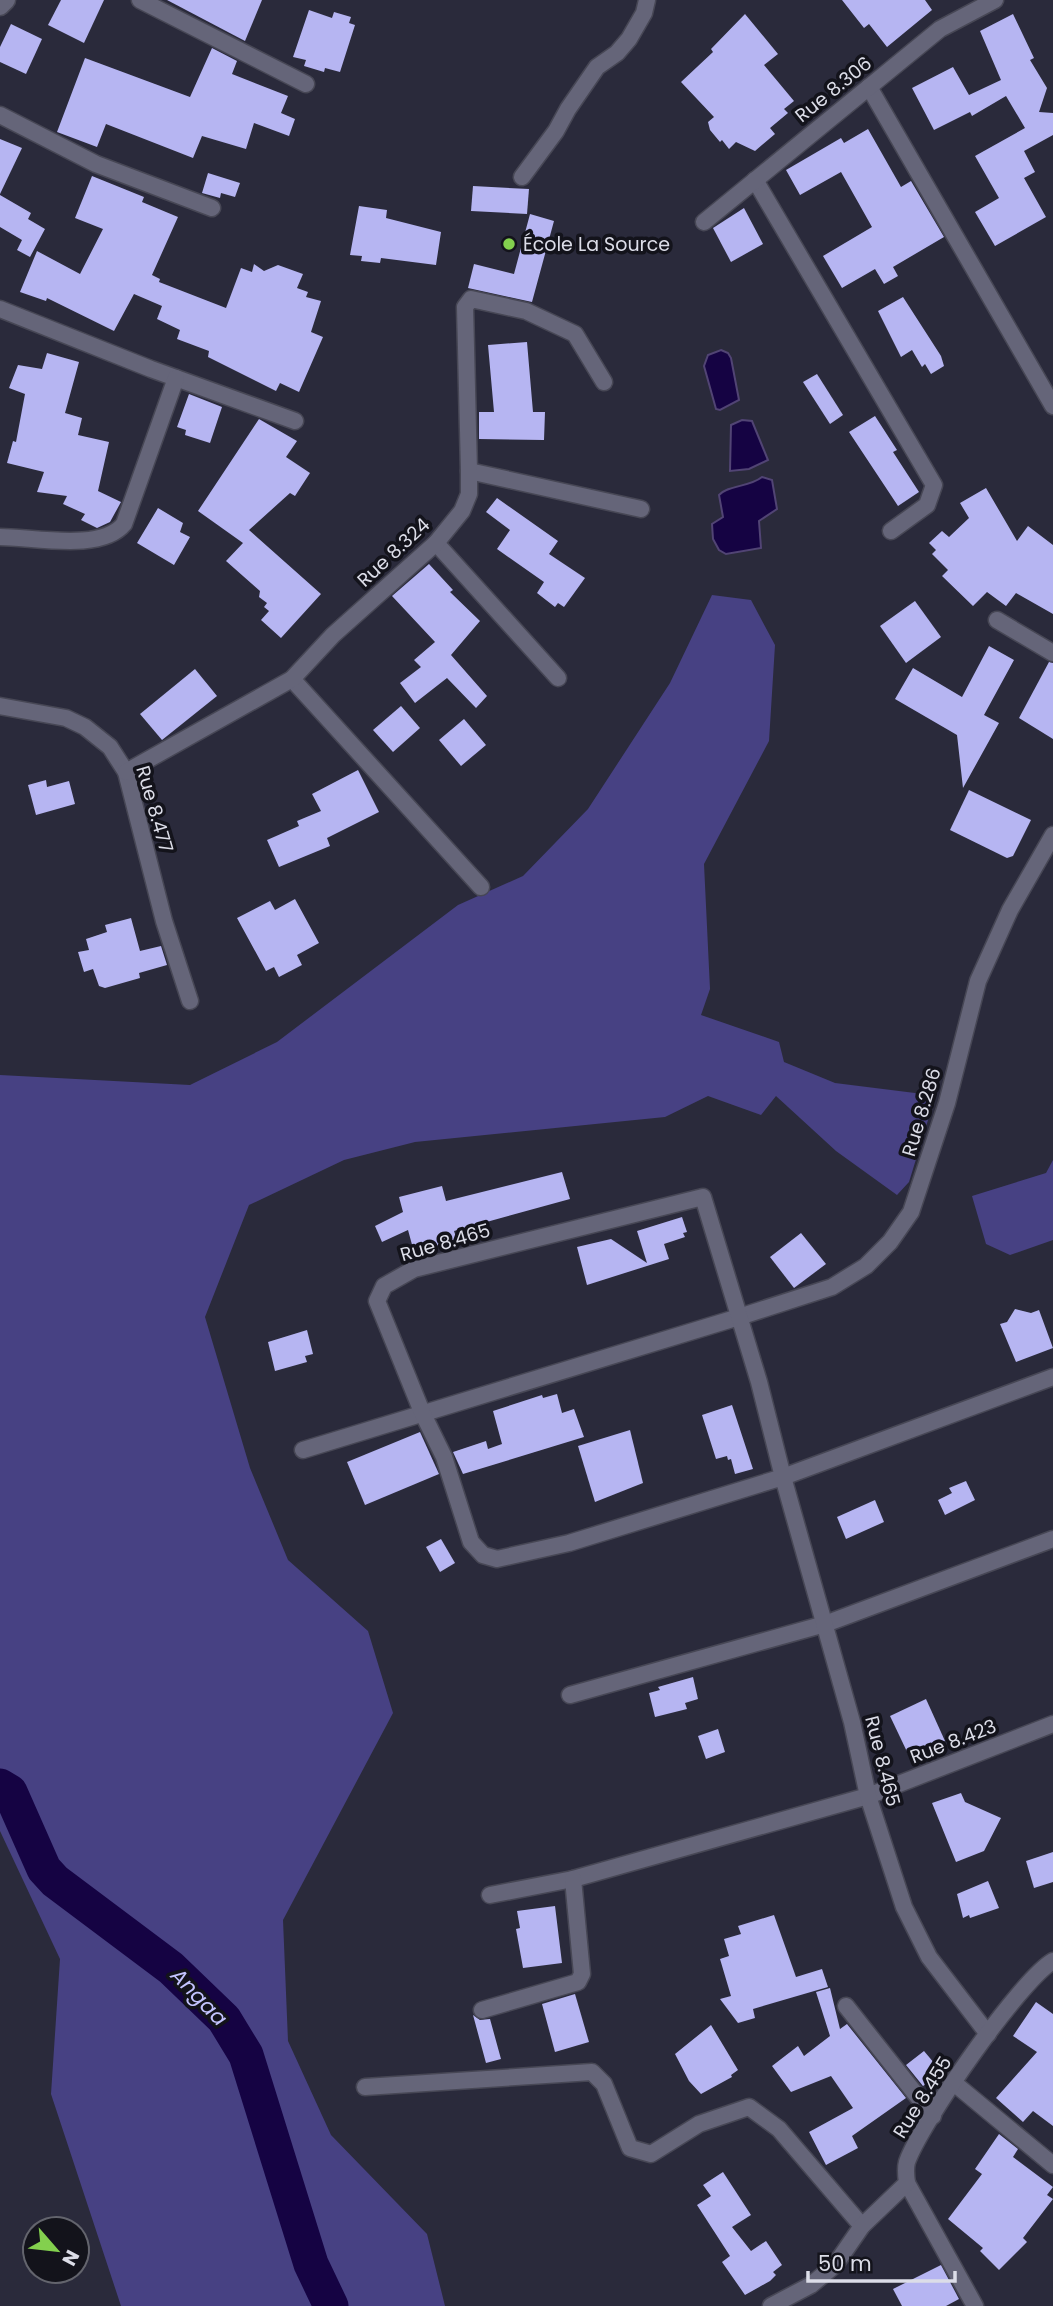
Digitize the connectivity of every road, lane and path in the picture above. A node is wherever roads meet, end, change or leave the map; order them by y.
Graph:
1 (6, 0) edge
2 (140, 0) edge
3 (647, 0) edge
4 (995, 0) edge
5 (0, 6) edge
6 (306, 84) dead end
7 (869, 87) junction
8 (0, 116) edge
9 (522, 177) dead end
10 (755, 180) junction
11 (212, 208) dead end
12 (705, 222) dead end
13 (0, 309) edge
14 (176, 378) junction
15 (604, 382) dead end
16 (1053, 406) edge
17 (295, 421) dead end
18 (470, 471) junction
19 (641, 509) dead end
20 (891, 531) dead end
21 (0, 537) edge
22 (436, 543) junction
23 (997, 620) dead end
24 (1053, 653) edge
25 (558, 678) dead end
26 (292, 679) junction
27 (0, 706) edge
28 (126, 772) junction
29 (1053, 835) edge
30 (1049, 852) edge
31 (481, 887) dead end
32 (190, 1000) dead end
33 (739, 1317) junction
34 (1053, 1377) edge
35 (422, 1412) junction
36 (303, 1450) dead end
37 (783, 1477) junction
38 (1053, 1539) edge
39 (825, 1624) junction
40 (570, 1695) dead end
41 (1053, 1724) edge
42 (868, 1796) junction
43 (573, 1879) junction
44 (490, 1895) dead end
45 (1053, 1961) edge
46 (846, 2006) dead end
47 (482, 2010) dead end
48 (988, 2034) junction
49 (954, 2083) junction
50 (365, 2087) dead end
51 (933, 2116) junction
52 (1053, 2165) edge
53 (907, 2183) junction
54 (862, 2225) junction
55 (771, 2306) edge
56 (975, 2306) edge

1 - 5 street
2 - 6 street
3 - 9 street
4 - 7 street, Rue 8.306
7 - 10 street, Rue 8.306
7 - 16 street
8 - 11 street
10 - 12 street, Rue 8.306
10 - 20 street
13 - 14 street
14 - 17 street
14 - 21 street
15 - 18 street, Rue 8.324
18 - 19 street
18 - 22 street, Rue 8.324
22 - 25 street
22 - 26 street, Rue 8.324
23 - 24 street
26 - 28 street, Rue 8.324
26 - 31 street
27 - 28 street, Rue 8.477
28 - 32 street, Rue 8.477
29 - 30 street, Rue 8.286
30 - 33 street, Rue 8.286
33 - 35 street, Rue 8.286
33 - 35 street, Rue 8.465
33 - 37 street, Rue 8.465
34 - 37 street
35 - 36 street, Rue 8.286
35 - 37 street, Rue 8.465
37 - 39 street, Rue 8.465
38 - 39 street
39 - 40 street
39 - 42 street, Rue 8.465
41 - 42 street, Rue 8.423
42 - 43 street, Rue 8.423
42 - 48 street, Rue 8.465
43 - 44 street, Rue 8.423
43 - 47 street
45 - 48 street, Rue 8.455
46 - 51 street
48 - 49 street, Rue 8.455
49 - 51 street, Rue 8.455
49 - 52 street
50 - 54 street
51 - 53 street, Rue 8.455
53 - 54 street
53 - 56 street
54 - 55 street

